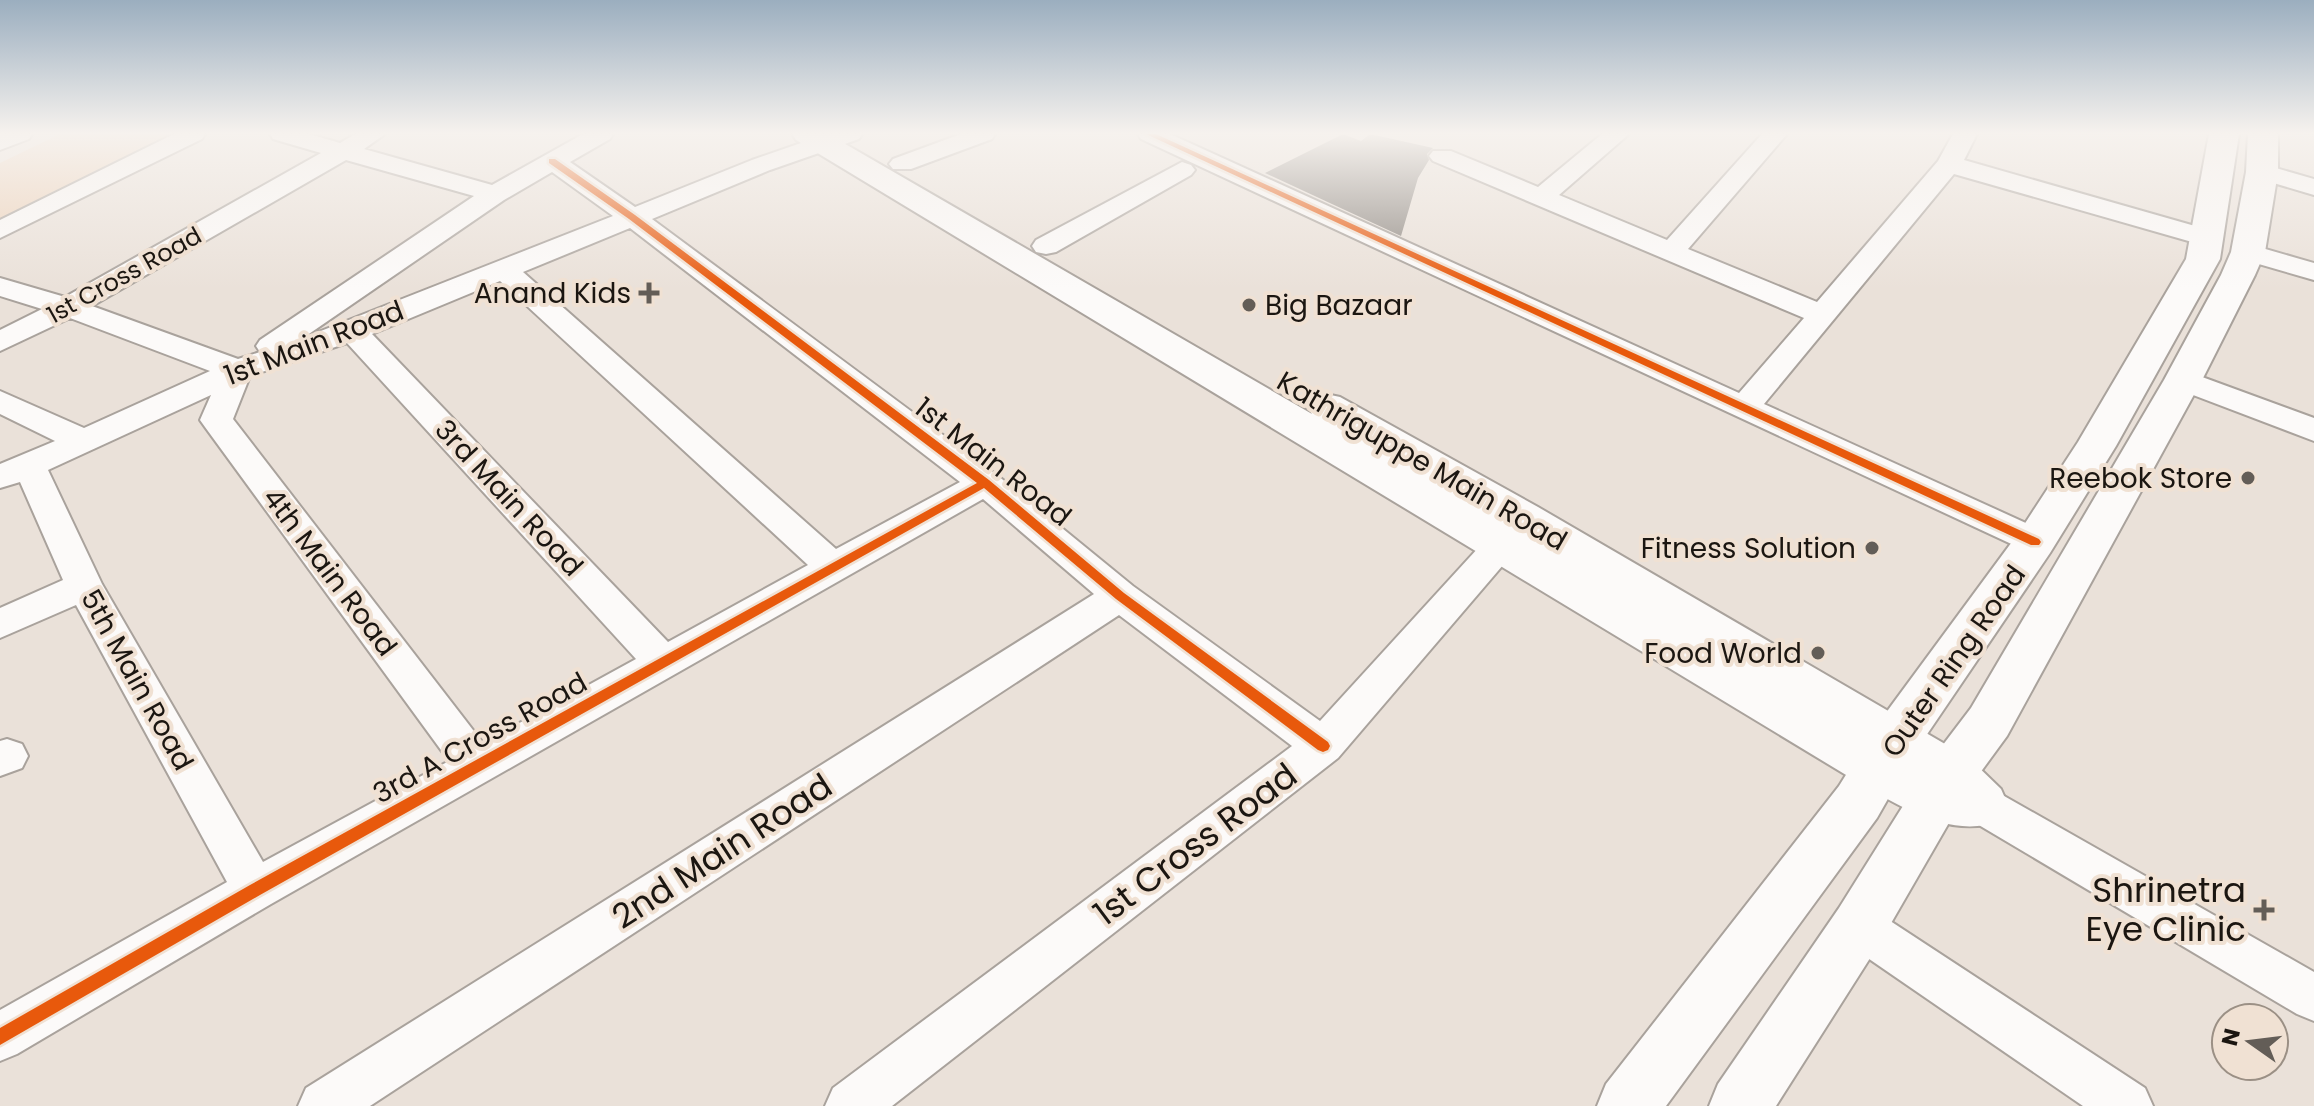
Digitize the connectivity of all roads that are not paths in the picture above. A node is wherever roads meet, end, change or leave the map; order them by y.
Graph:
1 (89, 186) edge
2 (282, 186) edge
3 (465, 186) edge
4 (509, 186) edge
5 (587, 186) edge
6 (708, 186) edge
7 (907, 186) edge
8 (940, 186) edge
9 (1154, 186) edge
10 (1261, 186) edge
11 (1514, 186) edge
12 (1555, 186) edge
13 (1730, 186) edge
14 (1931, 186) edge
15 (2024, 186) edge
16 (2215, 186) edge
17 (2258, 186) edge
18 (495, 194) junction
19 (1541, 197) junction
20 (632, 217) junction
21 (0, 230) edge
22 (2206, 238) junction
23 (1046, 246) junction
24 (1671, 252) junction
25 (2248, 252) junction
26 (503, 269) junction
27 (2314, 272) edge
28 (0, 287) edge
29 (68, 307) junction
30 (1822, 315) junction
31 (353, 331) junction
32 (0, 342) edge
33 (237, 370) junction
34 (2183, 380) junction
35 (0, 401) edge
36 (1743, 409) junction
37 (2314, 430) edge
38 (83, 441) junction
39 (14, 471) edge
40 (985, 483) junction
41 (2035, 542) junction
42 (1503, 544) junction
43 (835, 569) junction
44 (84, 586) junction
45 (1120, 596) junction
46 (0, 624) edge
47 (665, 664) junction
48 (1323, 746) junction
49 (1887, 755) junction
50 (477, 767) junction
51 (1956, 793) junction
52 (255, 890) junction
53 (1859, 926) junction
54 (2314, 998) edge
55 (0, 1037) edge
56 (324, 1106) edge
57 (851, 1106) edge
58 (1628, 1106) edge
59 (1740, 1106) edge
60 (2127, 1106) edge

1 - 21 street
2 - 29 street, 1st Cross Road
3 - 18 street
4 - 18 street
5 - 20 street
6 - 20 street, 1st Main Road
7 - 42 main road, Kathriguppe Main Road
8 - 23 main road, Kathriguppe Main Road
9 - 23 street
10 - 36 street
11 - 19 street
12 - 19 street
13 - 24 street
14 - 30 street
15 - 22 street
16 - 22 main road, Outer Ring Road
17 - 25 main road, Outer Ring Road
18 - 33 street
19 - 24 street
20 - 26 street, 1st Main Road
20 - 40 street, 1st Main Road
22 - 41 main road, Outer Ring Road
23 - 49 main road, Kathriguppe Main Road
24 - 30 street
25 - 27 street
25 - 34 main road, Outer Ring Road
26 - 31 street, 1st Main Road
26 - 43 street
28 - 29 street
29 - 32 street, 1st Cross Road
29 - 33 street
30 - 36 street
31 - 33 street, 1st Main Road
31 - 47 street, 3rd Main Road
33 - 38 street, 1st Main Road
33 - 50 street, 4th Main Road
34 - 37 street
34 - 51 main road, Outer Ring Road
35 - 38 street
36 - 41 street
38 - 39 street, 1st Main Road
39 - 44 street, 5th Main Road
40 - 43 street, 3rd A Cross Road
40 - 45 street, 1st Main Road
41 - 49 main road, Outer Ring Road
42 - 48 street, 1st Cross Road
42 - 49 main road, Kathriguppe Main Road
43 - 47 street, 3rd A Cross Road
44 - 46 street
44 - 52 street, 5th Main Road
45 - 48 street, 1st Main Road
45 - 56 street, 2nd Main Road
47 - 50 street, 3rd A Cross Road
48 - 57 street, 1st Cross Road
49 - 51 main road
49 - 58 main road, Outer Ring Road
50 - 52 street, 3rd A Cross Road
51 - 53 main road, Outer Ring Road
51 - 54 street
52 - 55 street, 3rd A Cross Road
53 - 59 main road, Outer Ring Road
53 - 60 street

